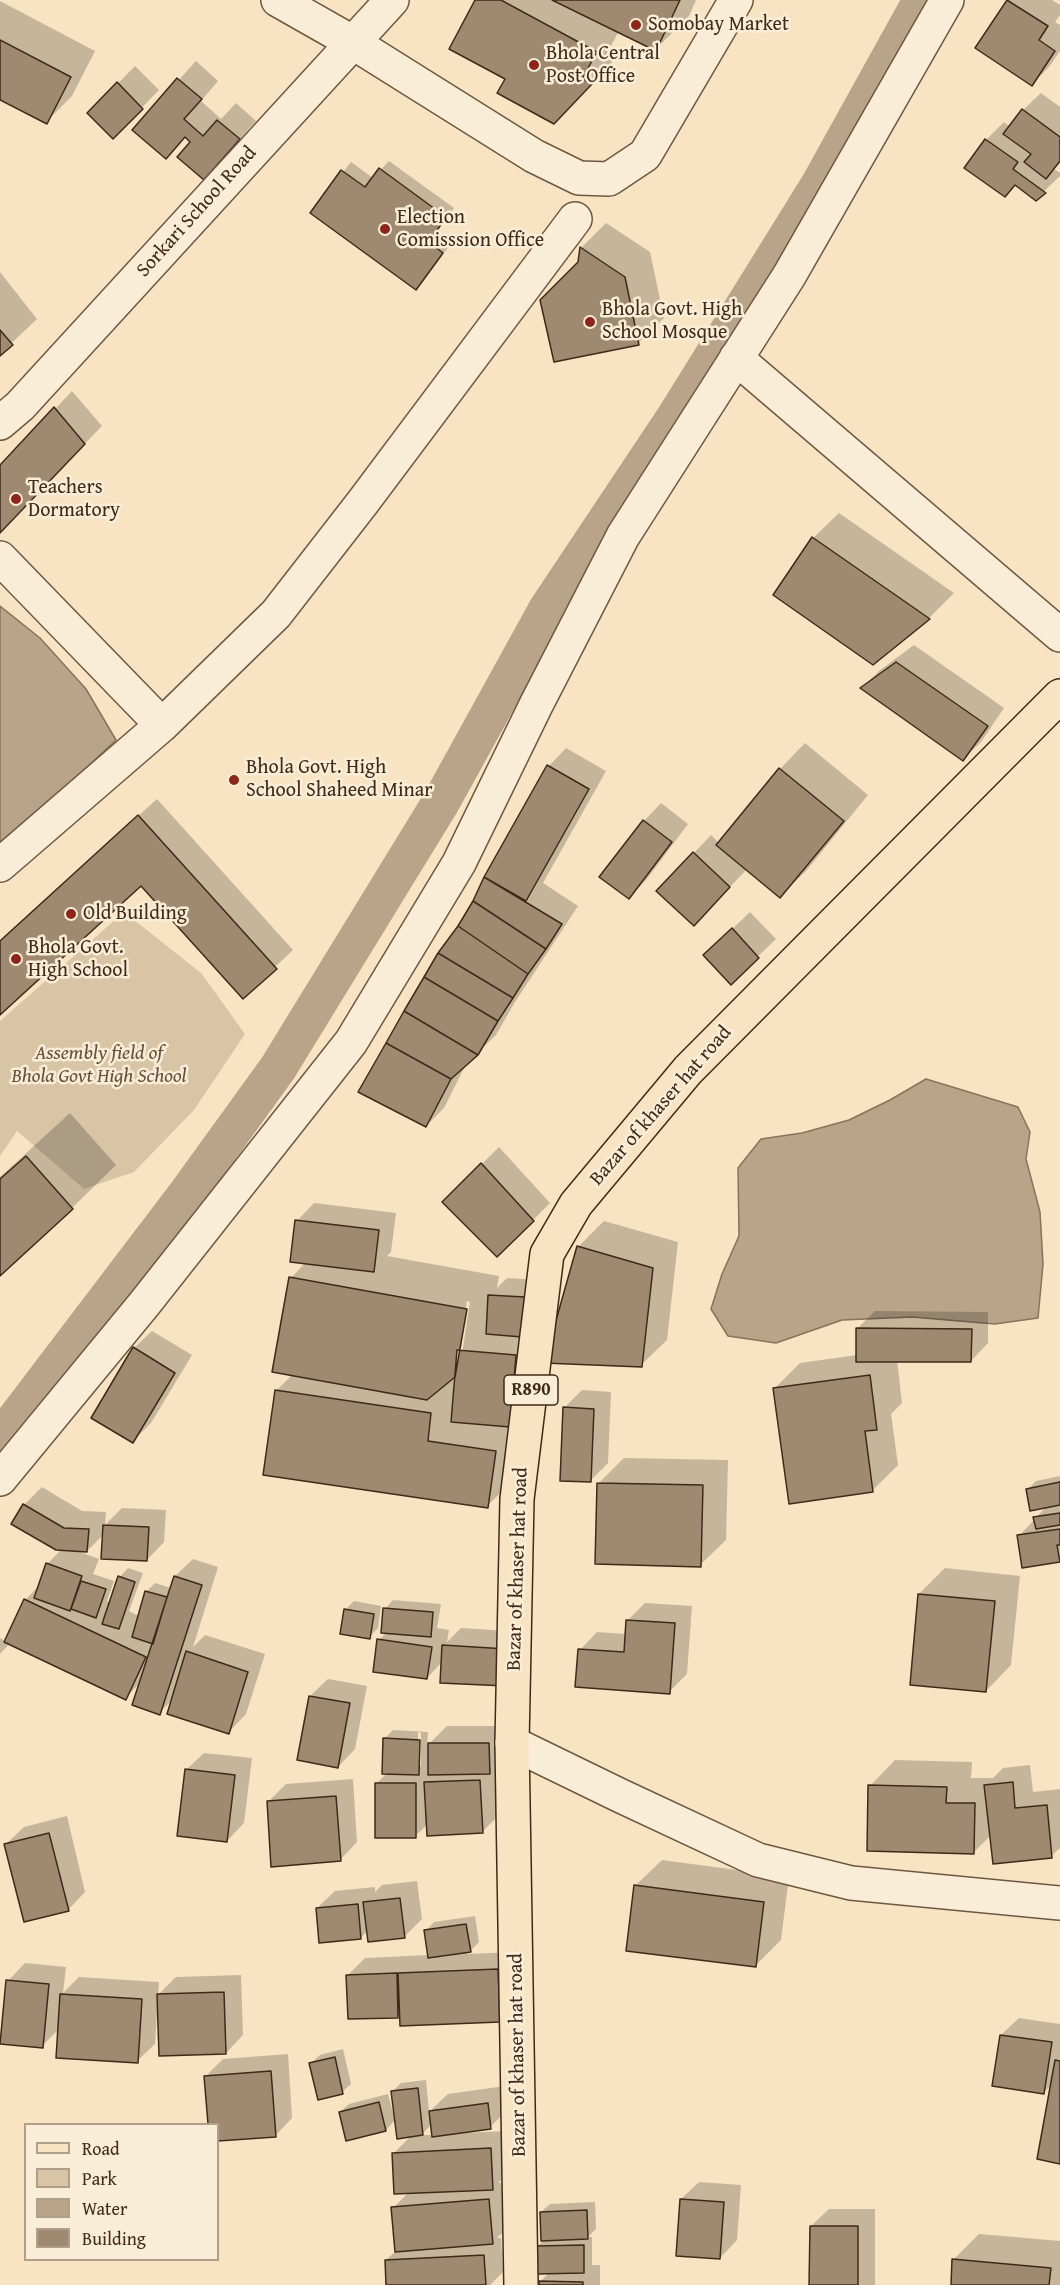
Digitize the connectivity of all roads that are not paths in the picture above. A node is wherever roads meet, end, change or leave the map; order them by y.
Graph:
1 (278, 0) edge
2 (392, 0) edge
3 (736, 0) edge
4 (947, 0) edge
5 (352, 42) junction
6 (575, 219) dead end
7 (736, 358) junction
8 (0, 423) edge
9 (0, 558) edge
10 (1060, 635) edge
11 (1060, 696) edge
12 (162, 725) junction
13 (0, 865) edge
14 (0, 1479) edge
15 (512, 1743) junction
16 (1060, 1903) edge
17 (521, 2285) edge

1 - 5 street
2 - 5 street, Sorkari School Road
3 - 5 street
4 - 7 street
5 - 8 street, Sorkari School Road
6 - 12 street
7 - 10 street
7 - 14 street
9 - 12 street
11 - 15 main road, Bazar of khaser hat road / R890
12 - 13 street
15 - 16 street
15 - 17 main road, Bazar of khaser hat road / R890

